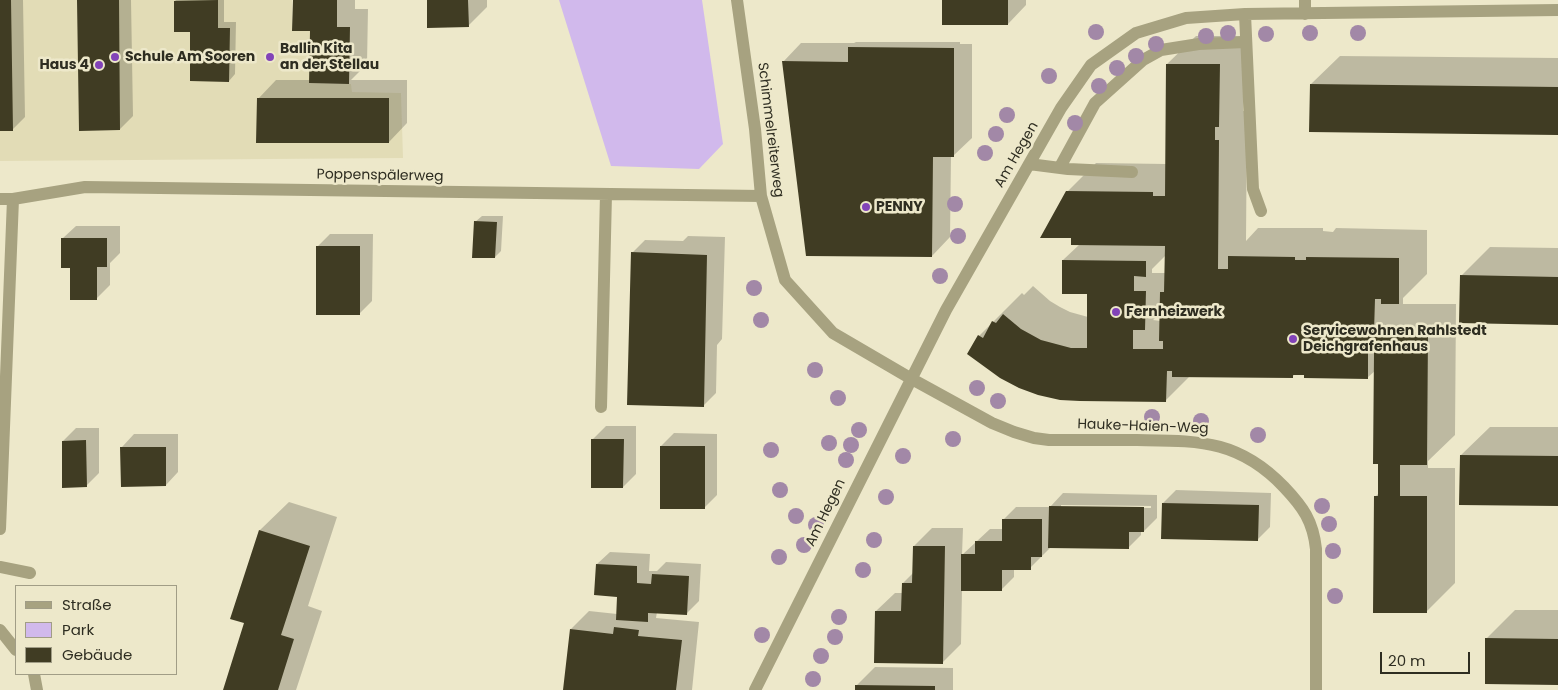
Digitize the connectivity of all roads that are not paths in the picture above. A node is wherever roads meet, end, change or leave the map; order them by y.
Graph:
1 (737, 0) edge
2 (1306, 0) edge
3 (1558, 10) edge
4 (1245, 14) junction
5 (1305, 14) junction
6 (1246, 42) junction
7 (1029, 164) junction
8 (1060, 167) junction
9 (1132, 172) dead end
10 (606, 194) junction
11 (761, 196) junction
12 (6, 199) edge
13 (1261, 211) dead end
14 (910, 378) junction
15 (601, 407) dead end
16 (0, 529) edge
17 (0, 567) edge
18 (30, 572) dead end
19 (0, 630) edge
20 (15, 649) edge
21 (34, 675) edge
22 (37, 690) edge
23 (755, 690) edge
24 (1316, 690) edge

1 - 11 street, Schimmelreiterweg
2 - 5 street
3 - 5 street, Am Hegen
4 - 5 street, Am Hegen
4 - 6 street
4 - 7 street, Am Hegen
6 - 8 street
6 - 13 street
7 - 8 street
7 - 14 street, Am Hegen
8 - 9 street
10 - 11 street, Poppenspälerweg
10 - 12 street, Poppenspälerweg
10 - 15 street
11 - 14 street, Schimmelreiterweg
12 - 16 street
14 - 23 street, Am Hegen
14 - 24 street, Hauke-Haien-Weg
17 - 18 street
19 - 20 street
21 - 22 street

